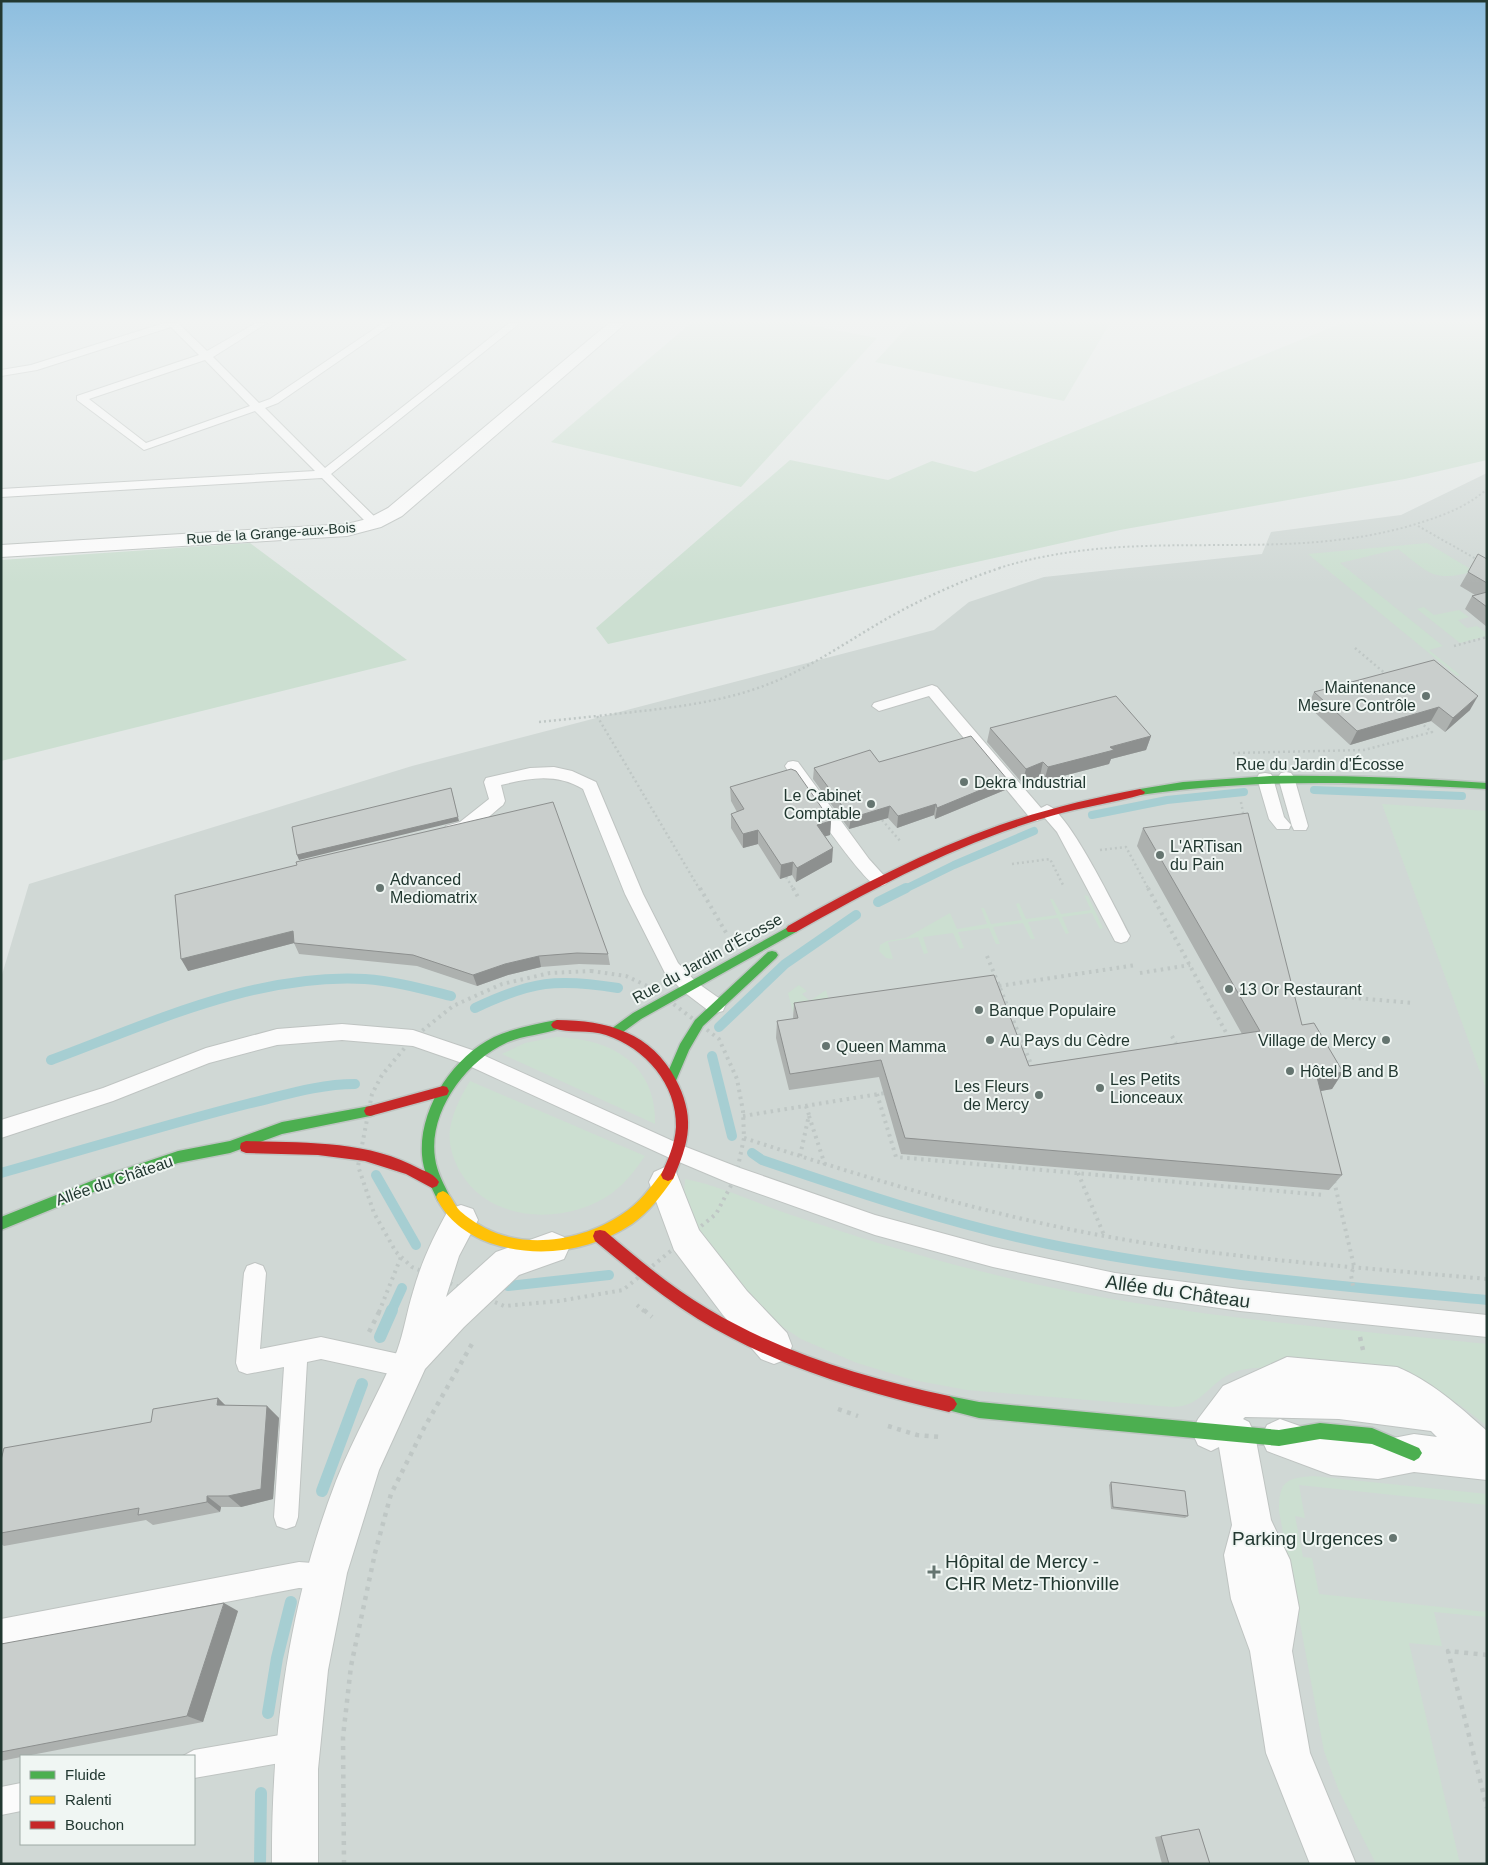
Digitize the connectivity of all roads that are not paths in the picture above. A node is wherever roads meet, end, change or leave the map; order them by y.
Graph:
1 (96, 410) edge
2 (249, 410) edge
3 (261, 410) edge
4 (405, 410) edge
5 (515, 410) edge
6 (324, 474) junction
7 (1, 493) edge
8 (374, 523) junction
9 (1, 551) edge
10 (879, 706) dead end
11 (793, 766) dead end
12 (1286, 777) junction
13 (1265, 778) junction
14 (1487, 786) edge
15 (1042, 813) junction
16 (1280, 822) road end
17 (1300, 826) dead end
18 (436, 834) edge
19 (880, 880) junction
20 (818, 914) junction
21 (1121, 936) dead end
22 (690, 987) junction
23 (716, 1006) junction
24 (615, 1032) junction
25 (472, 1058) junction
26 (671, 1079) junction
27 (443, 1091) junction
28 (1, 1128) edge
29 (230, 1147) junction
30 (672, 1168) junction
31 (432, 1182) junction
32 (461, 1220) junction
33 (1, 1224) edge
34 (600, 1236) junction
35 (555, 1247) junction
36 (255, 1273) dead end
37 (1487, 1326) edge
38 (296, 1353) junction
39 (780, 1353) junction
40 (409, 1364) junction
41 (1228, 1422) junction
42 (1279, 1438) joint
43 (1487, 1456) edge
44 (1487, 1461) edge
45 (286, 1517) dead end
46 (326, 1577) junction
47 (1, 1632) edge
48 (298, 1746) junction
49 (195, 1764) edge
50 (20, 1797) edge
51 (1, 1801) edge
52 (295, 1864) edge
53 (1333, 1864) edge

1 - 2 lane
3 - 6 lane
4 - 6 lane
5 - 8 street, Rue de la Grange-aux-Bois
6 - 7 lane
6 - 8 lane
8 - 9 street, Rue de la Grange-aux-Bois
10 - 15 lane
11 - 19 lane
12 - 13 street, Rue du Jardin d'Écosse
12 - 14 street, Rue du Jardin d'Écosse
12 - 17 lane
13 - 15 street, Rue du Jardin d'Écosse
13 - 16 lane
15 - 19 street, Rue du Jardin d'Écosse
15 - 21 lane
18 - 22 lane
19 - 20 street, Rue du Jardin d'Écosse
20 - 22 street, Rue du Jardin d'Écosse
20 - 23 street, Rue du Jardin d'Écosse
22 - 23 lane
22 - 24 street, Rue du Jardin d'Écosse
23 - 26 street, Rue du Jardin d'Écosse
24 - 25 street
24 - 26 street
25 - 27 street
25 - 28 lane, Allée du Château
25 - 30 lane, Allée du Château
26 - 30 street
27 - 29 street, Allée du Château
27 - 31 street
29 - 31 street, Allée du Château
29 - 33 street, Allée du Château
30 - 34 street
30 - 37 lane, Allée du Château
30 - 39 street
31 - 32 street
32 - 35 street
32 - 40 street
34 - 35 street
34 - 39 street
35 - 40 street
36 - 38 lane
38 - 40 lane
38 - 45 lane
39 - 41 street
40 - 46 street
41 - 42 street
41 - 43 street
41 - 53 street
42 - 44 street
46 - 47 lane
46 - 48 street
48 - 49 lane
48 - 52 street
50 - 51 lane

